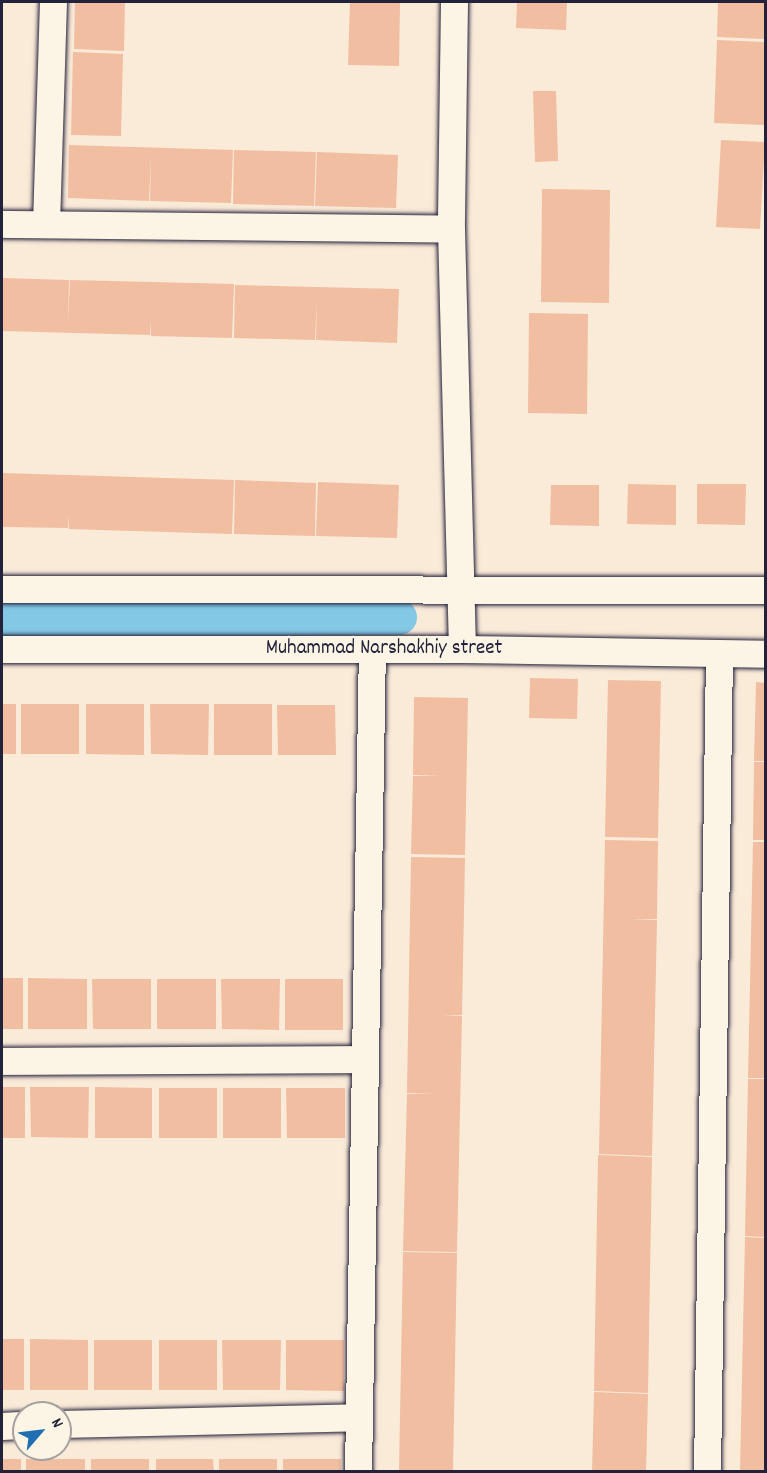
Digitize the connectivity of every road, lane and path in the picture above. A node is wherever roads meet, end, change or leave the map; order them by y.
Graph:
1 (53, 2) edge
2 (454, 2) edge
3 (2, 224) edge
4 (46, 224) junction
5 (451, 229) junction
6 (460, 587) junction
7 (2, 589) edge
8 (765, 590) edge
9 (2, 649) edge
10 (462, 649) junction
11 (372, 650) junction
12 (718, 654) junction
13 (765, 654) edge
14 (365, 1059) junction
15 (2, 1061) edge
16 (358, 1417) junction
17 (72, 1424) edge
18 (358, 1472) edge
19 (707, 1472) edge

1 - 4 street
2 - 5 street
3 - 4 street
4 - 5 street
5 - 6 street
6 - 7 street
6 - 8 street
6 - 10 street
9 - 11 street, Muhammad Narshakhiy street
10 - 11 street, Muhammad Narshakhiy street
10 - 12 street, Muhammad Narshakhiy street
11 - 14 street
12 - 13 street, Muhammad Narshakhiy street
12 - 19 street
14 - 15 street
14 - 16 street
16 - 17 street
16 - 18 street

